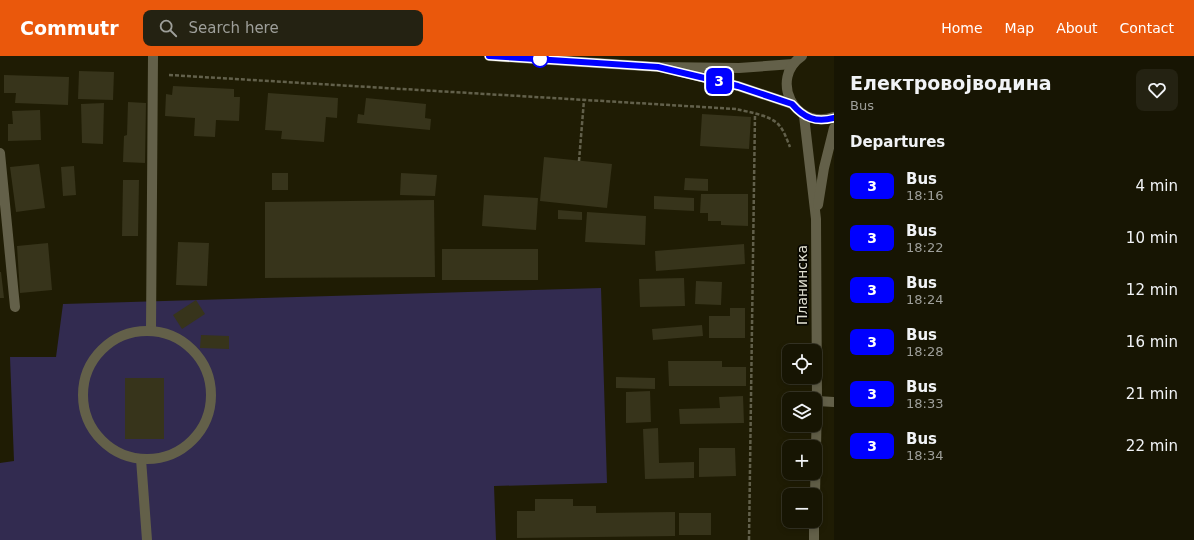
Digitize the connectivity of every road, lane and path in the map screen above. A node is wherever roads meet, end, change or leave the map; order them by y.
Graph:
1 (153, 56) edge
2 (489, 56) edge
3 (802, 56) edge
4 (794, 64) junction
5 (658, 67) junction
6 (152, 74) junction
7 (584, 100) junction
8 (792, 104) junction
9 (755, 114) junction
10 (804, 116) junction
11 (834, 118) edge
12 (834, 128) edge
13 (0, 153) edge
14 (791, 153) dead end
15 (578, 161) dead end
16 (816, 219) junction
17 (15, 307) dead end
18 (151, 330) junction
19 (817, 392) edge
20 (822, 401) edge
21 (834, 402) edge
22 (816, 432) edge
23 (141, 459) junction
24 (815, 488) edge
25 (814, 528) edge
26 (147, 540) edge
27 (749, 540) edge
28 (814, 540) edge

1 - 6 street
2 - 5 street
3 - 4 street
4 - 5 street
4 - 8 street
5 - 8 street
6 - 7 path
6 - 18 street
7 - 9 path
7 - 15 path
8 - 10 street
9 - 14 path
9 - 27 path
10 - 11 street
10 - 16 street, Планинска
12 - 16 street, Планинска
13 - 17 street
16 - 19 street, Планинска
18 - 23 street
18 - 23 street
20 - 21 street
22 - 24 street, Планинска
23 - 26 street
25 - 28 street

